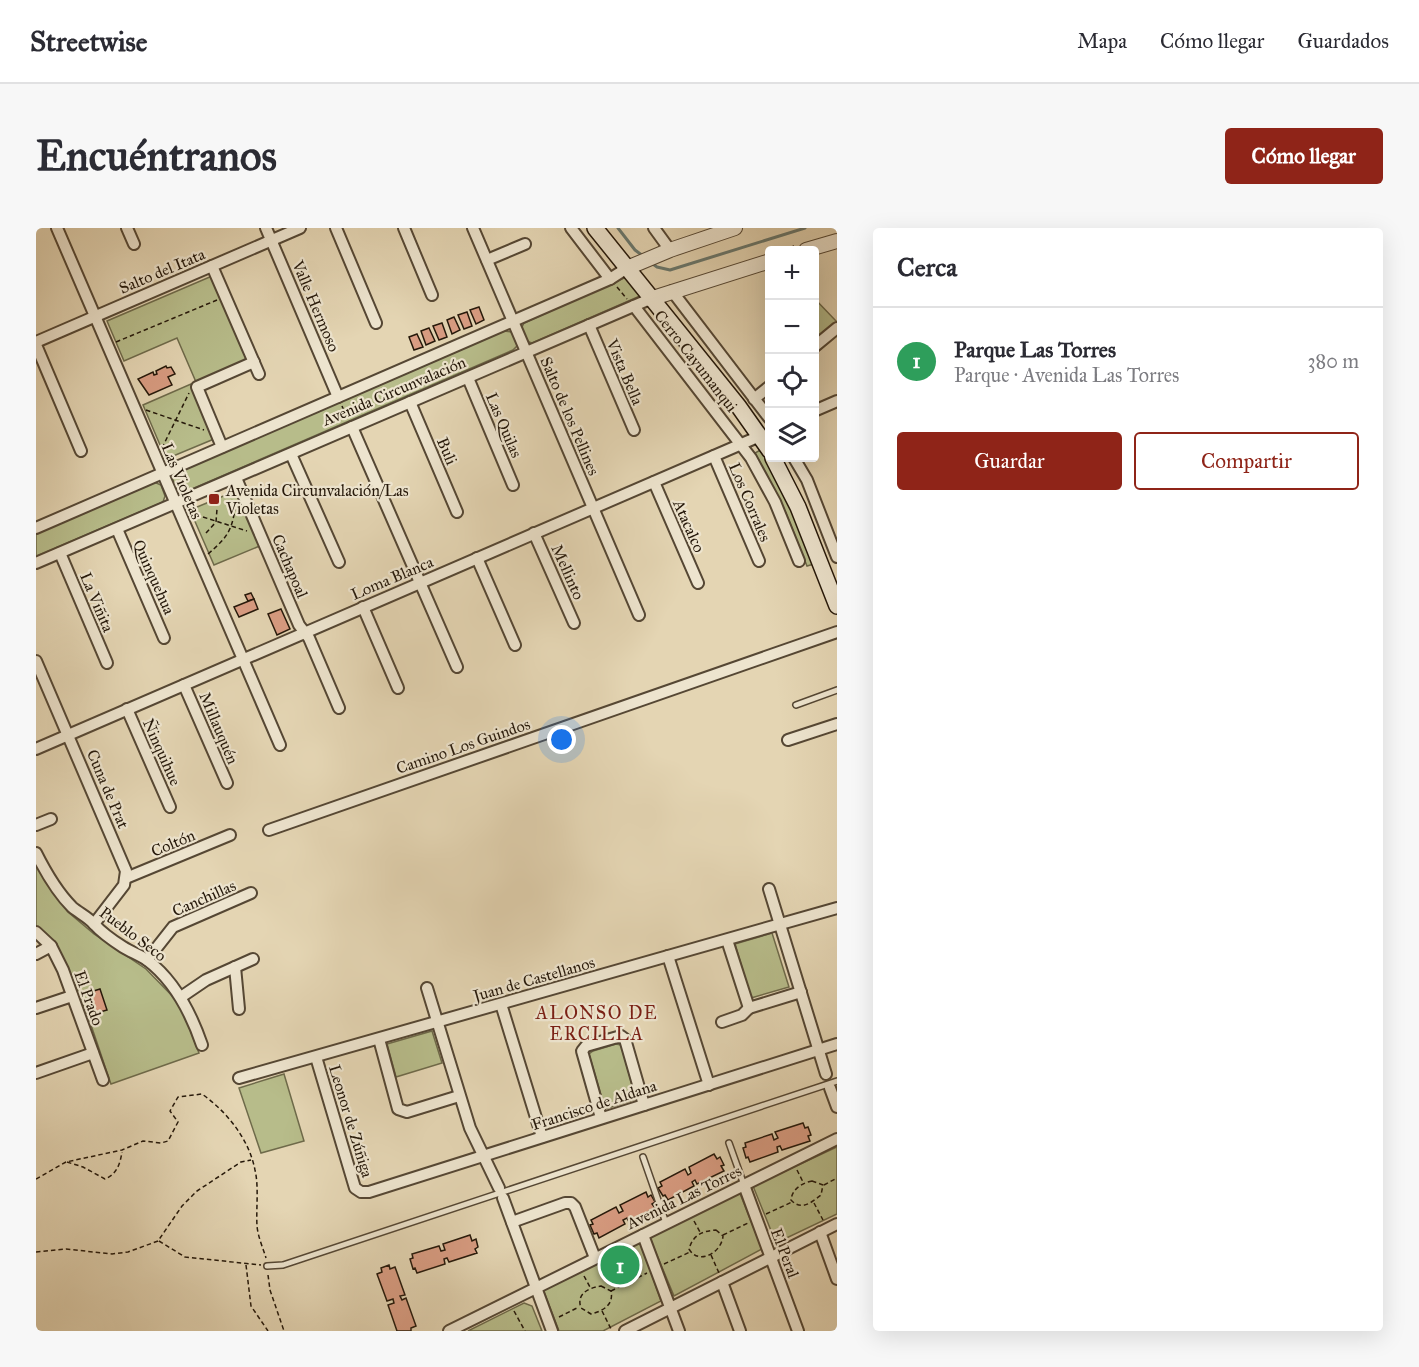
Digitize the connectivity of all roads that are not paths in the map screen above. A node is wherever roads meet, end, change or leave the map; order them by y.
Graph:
1 (57, 228) edge
2 (127, 228) edge
3 (266, 228) edge
4 (300, 228) edge
5 (336, 228) edge
6 (404, 228) edge
7 (473, 228) edge
8 (571, 228) edge
9 (595, 228) edge
10 (654, 228) edge
11 (735, 228) edge
12 (271, 240) junction
13 (837, 241) edge
14 (134, 244) dead end
15 (525, 244) dead end
16 (819, 246) edge
17 (665, 252) junction
18 (487, 260) junction
19 (765, 263) edge
20 (633, 265) junction
21 (213, 266) junction
22 (610, 279) junction
23 (672, 291) junction
24 (432, 295) dead end
25 (648, 296) junction
26 (631, 303) junction
27 (95, 316) junction
28 (513, 321) junction
29 (376, 322) dead end
30 (589, 325) junction
31 (837, 328) edge
32 (819, 343) edge
33 (36, 344) edge
34 (526, 352) junction
35 (254, 362) junction
36 (259, 374) dead end
37 (468, 378) junction
38 (765, 390) edge
39 (338, 397) junction
40 (754, 399) junction
41 (837, 401) edge
42 (410, 402) junction
43 (819, 409) edge
44 (765, 413) edge
45 (352, 428) junction
46 (634, 430) dead end
47 (760, 436) junction
48 (741, 444) junction
49 (765, 444) edge
50 (222, 447) junction
51 (81, 451) dead end
52 (291, 454) junction
53 (714, 456) junction
54 (775, 462) edge
55 (796, 462) edge
56 (162, 473) junction
57 (236, 478) junction
58 (654, 482) junction
59 (513, 485) dead end
60 (176, 503) junction
61 (593, 508) junction
62 (456, 512) dead end
63 (36, 528) edge
64 (117, 529) junction
65 (534, 533) junction
66 (60, 553) junction
67 (837, 557) edge
68 (477, 558) junction
69 (759, 561) dead end
70 (799, 561) dead end
71 (339, 562) dead end
72 (36, 564) edge
73 (419, 583) junction
74 (698, 583) dead end
75 (837, 606) edge
76 (363, 607) junction
77 (639, 615) dead end
78 (574, 623) dead end
79 (837, 632) edge
80 (304, 633) junction
81 (164, 638) dead end
82 (515, 645) dead end
83 (243, 659) junction
84 (36, 661) edge
85 (107, 663) dead end
86 (456, 667) dead end
87 (184, 685) junction
88 (398, 688) dead end
89 (837, 690) edge
90 (796, 705) dead end
91 (339, 708) dead end
92 (127, 709) junction
93 (837, 724) edge
94 (68, 735) junction
95 (788, 740) dead end
96 (280, 746) dead end
97 (36, 749) edge
98 (226, 783) dead end
99 (170, 807) dead end
100 (51, 819) dead end
101 (36, 825) edge
102 (269, 830) dead end
103 (230, 835) dead end
104 (36, 853) edge
105 (126, 878) junction
106 (769, 889) dead end
107 (251, 893) dead end
108 (837, 908) edge
109 (94, 924) junction
110 (780, 924) junction
111 (36, 932) edge
112 (727, 940) junction
113 (51, 946) junction
114 (36, 954) edge
115 (668, 956) junction
116 (147, 960) junction
117 (253, 960) dead end
118 (235, 967) junction
119 (427, 987) dead end
120 (801, 992) junction
121 (72, 996) junction
122 (181, 997) junction
123 (501, 1004) junction
124 (36, 1008) edge
125 (749, 1008) junction
126 (239, 1009) dead end
127 (437, 1022) junction
128 (722, 1022) dead end
129 (379, 1039) junction
130 (837, 1044) edge
131 (202, 1045) dead end
132 (819, 1050) junction
133 (93, 1053) junction
134 (316, 1057) junction
135 (36, 1073) edge
136 (826, 1074) dead end
137 (239, 1078) dead end
138 (103, 1080) dead end
139 (833, 1084) edge
140 (709, 1085) junction
141 (459, 1096) junction
142 (644, 1105) junction
143 (837, 1107) edge
144 (601, 1118) junction
145 (542, 1137) junction
146 (837, 1139) edge
147 (729, 1143) dead end
148 (483, 1156) junction
149 (643, 1157) dead end
150 (744, 1185) junction
151 (361, 1192) joint
152 (512, 1222) junction
153 (666, 1223) junction
154 (828, 1228) edge
155 (643, 1235) junction
156 (771, 1257) junction
157 (595, 1258) junction
158 (267, 1266) road end
159 (837, 1279) edge
160 (722, 1282) junction
161 (536, 1288) junction
162 (670, 1308) junction
163 (550, 1327) edge
164 (449, 1331) edge
165 (625, 1331) edge
166 (679, 1331) edge
167 (740, 1331) edge
168 (798, 1331) edge

1 - 27 street, Las Violetas
2 - 14 street
3 - 12 street, Valle Hermoso
4 - 12 street, Salto del Itata
5 - 29 street
6 - 24 street
7 - 18 street, Salto de los Pellines
8 - 22 street
9 - 20 main road
10 - 17 street
11 - 17 street, Avenida Circunvalación
12 - 21 street, Salto del Itata
12 - 39 street, Valle Hermoso
13 - 16 street
15 - 18 street
17 - 20 street, Avenida Circunvalación
18 - 28 street, Salto de los Pellines
19 - 23 street, Avenida Circunvalación
20 - 22 street, Avenida Circunvalación
20 - 25 main road
21 - 27 street, Salto del Itata
21 - 35 street
22 - 28 street, Avenida Circunvalación
23 - 25 street, Avenida Circunvalación
23 - 40 street
25 - 26 street, Avenida Circunvalación
25 - 47 main road
26 - 30 street, Avenida Circunvalación
26 - 48 street, Cerro Cayumanqui
27 - 33 street, Salto del Itata
27 - 56 street, Las Violetas
28 - 34 street, Salto de los Pellines
28 - 39 street, Avenida Circunvalación
30 - 34 street, Avenida Circunvalación
30 - 46 street, Vista Bella
31 - 32 street
33 - 51 street
34 - 37 street, Avenida Circunvalación
34 - 61 street, Salto de los Pellines
35 - 36 street
35 - 50 street
37 - 42 street, Avenida Circunvalación
37 - 59 street, Las Quilas
38 - 40 street
39 - 50 street, Avenida Circunvalación
40 - 44 street
41 - 43 street
42 - 45 street, Avenida Circunvalación
42 - 62 street, Buli
45 - 52 street, Avenida Circunvalación
45 - 73 street
47 - 48 street, Loma Blanca
47 - 49 main road
48 - 53 street, Loma Blanca
48 - 70 street, Cerro Cayumanqui
50 - 56 street, Avenida Circunvalación
52 - 57 street, Avenida Circunvalación
52 - 71 street
53 - 58 street, Loma Blanca
53 - 69 street, Los Corrales
54 - 75 main road
55 - 67 street
56 - 60 street, Las Violetas
56 - 63 street, Avenida Circunvalación
57 - 60 street, Avenida Circunvalación
57 - 80 street, Cachapoal
58 - 61 street, Loma Blanca
58 - 74 street, Atacalco
60 - 64 street, Avenida Circunvalación
60 - 83 street, Las Violetas
61 - 65 street, Loma Blanca
61 - 77 street, Salto de los Pellines
64 - 66 street, Avenida Circunvalación
64 - 81 street, Quinquehua
65 - 68 street, Loma Blanca
65 - 78 street, Mellinto
66 - 72 street, Avenida Circunvalación
66 - 85 street, La Viñita
68 - 73 street, Loma Blanca
68 - 82 street
73 - 76 street, Loma Blanca
73 - 86 street
76 - 80 street, Loma Blanca
76 - 88 street
79 - 102 street, Camino Los Guindos
80 - 83 street, Loma Blanca
80 - 91 street, Cachapoal
83 - 87 street, Loma Blanca
83 - 96 street, Las Violetas
84 - 94 street, Cuna de Prat
87 - 92 street, Loma Blanca
87 - 98 street, Millauquén
89 - 90 lane
92 - 94 street, Loma Blanca
92 - 99 street, Ñinquihue
93 - 95 street
94 - 97 street, Loma Blanca
94 - 105 street, Cuna de Prat
100 - 101 street
103 - 105 street, Coltón
104 - 109 street, Pueblo Seco
105 - 109 street
106 - 110 street
107 - 116 street, Canchillas
108 - 110 street, Juan de Castellanos
109 - 116 street, Pueblo Seco
110 - 112 street, Juan de Castellanos
110 - 120 street
111 - 113 street, El Prado
112 - 115 street, Juan de Castellanos
112 - 125 street
113 - 114 street
113 - 121 street, El Prado
115 - 123 street, Juan de Castellanos
115 - 140 street
116 - 122 street, Pueblo Seco
117 - 118 street
118 - 122 street
118 - 126 street
119 - 127 street
120 - 125 street
120 - 132 street
121 - 124 street
121 - 133 street, El Prado
122 - 131 street, Pueblo Seco
123 - 127 street, Juan de Castellanos
123 - 145 street
125 - 128 street
127 - 129 street, Juan de Castellanos
127 - 141 street
129 - 134 street, Juan de Castellanos
129 - 141 street
130 - 132 street, Francisco de Aldana
132 - 136 street
132 - 140 street, Francisco de Aldana
133 - 135 street
133 - 138 street, El Prado
134 - 137 street, Juan de Castellanos
134 - 151 street, Leonor de Zúñiga
139 - 143 street
139 - 158 lane
140 - 142 street, Francisco de Aldana
141 - 148 street
142 - 144 street, Francisco de Aldana
142 - 144 street
144 - 145 street, Francisco de Aldana
145 - 148 street, Francisco de Aldana
146 - 150 street, Avenida Las Torres
147 - 150 lane
148 - 151 street, Francisco de Aldana
148 - 152 street
149 - 153 lane
150 - 153 street, Avenida Las Torres
150 - 156 street, El Peral
152 - 157 street
152 - 161 street
153 - 155 street, Avenida Las Torres
154 - 156 street
154 - 159 street
155 - 157 street, Avenida Las Torres
155 - 162 street
156 - 160 street
156 - 168 street, El Peral
157 - 161 street, Avenida Las Torres
160 - 162 street
160 - 167 street
161 - 163 street
161 - 164 street, Avenida Las Torres
162 - 165 street
162 - 166 street

